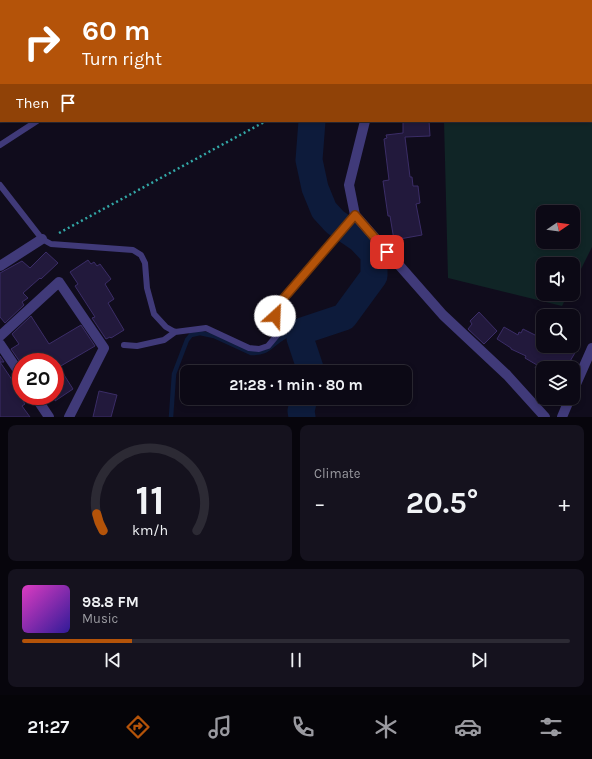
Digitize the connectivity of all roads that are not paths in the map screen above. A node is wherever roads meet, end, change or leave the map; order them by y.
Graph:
1 (35, 122) edge
2 (365, 122) edge
3 (0, 145) edge
4 (0, 185) edge
5 (355, 215) junction
6 (42, 239) junction
7 (0, 266) edge
8 (175, 332) junction
9 (0, 336) edge
10 (0, 344) edge
11 (124, 345) dead end
12 (592, 348) edge
13 (12, 362) edge
14 (580, 375) edge
15 (41, 405) edge
16 (567, 405) edge
17 (49, 417) edge
18 (69, 417) edge
19 (545, 417) edge
20 (562, 417) edge

1 - 3 lane
2 - 5 street
4 - 6 lane
5 - 8 lane
5 - 19 street
6 - 7 street
6 - 8 lane
8 - 11 lane
9 - 18 street
10 - 13 street
12 - 14 street
15 - 17 street
16 - 20 street

